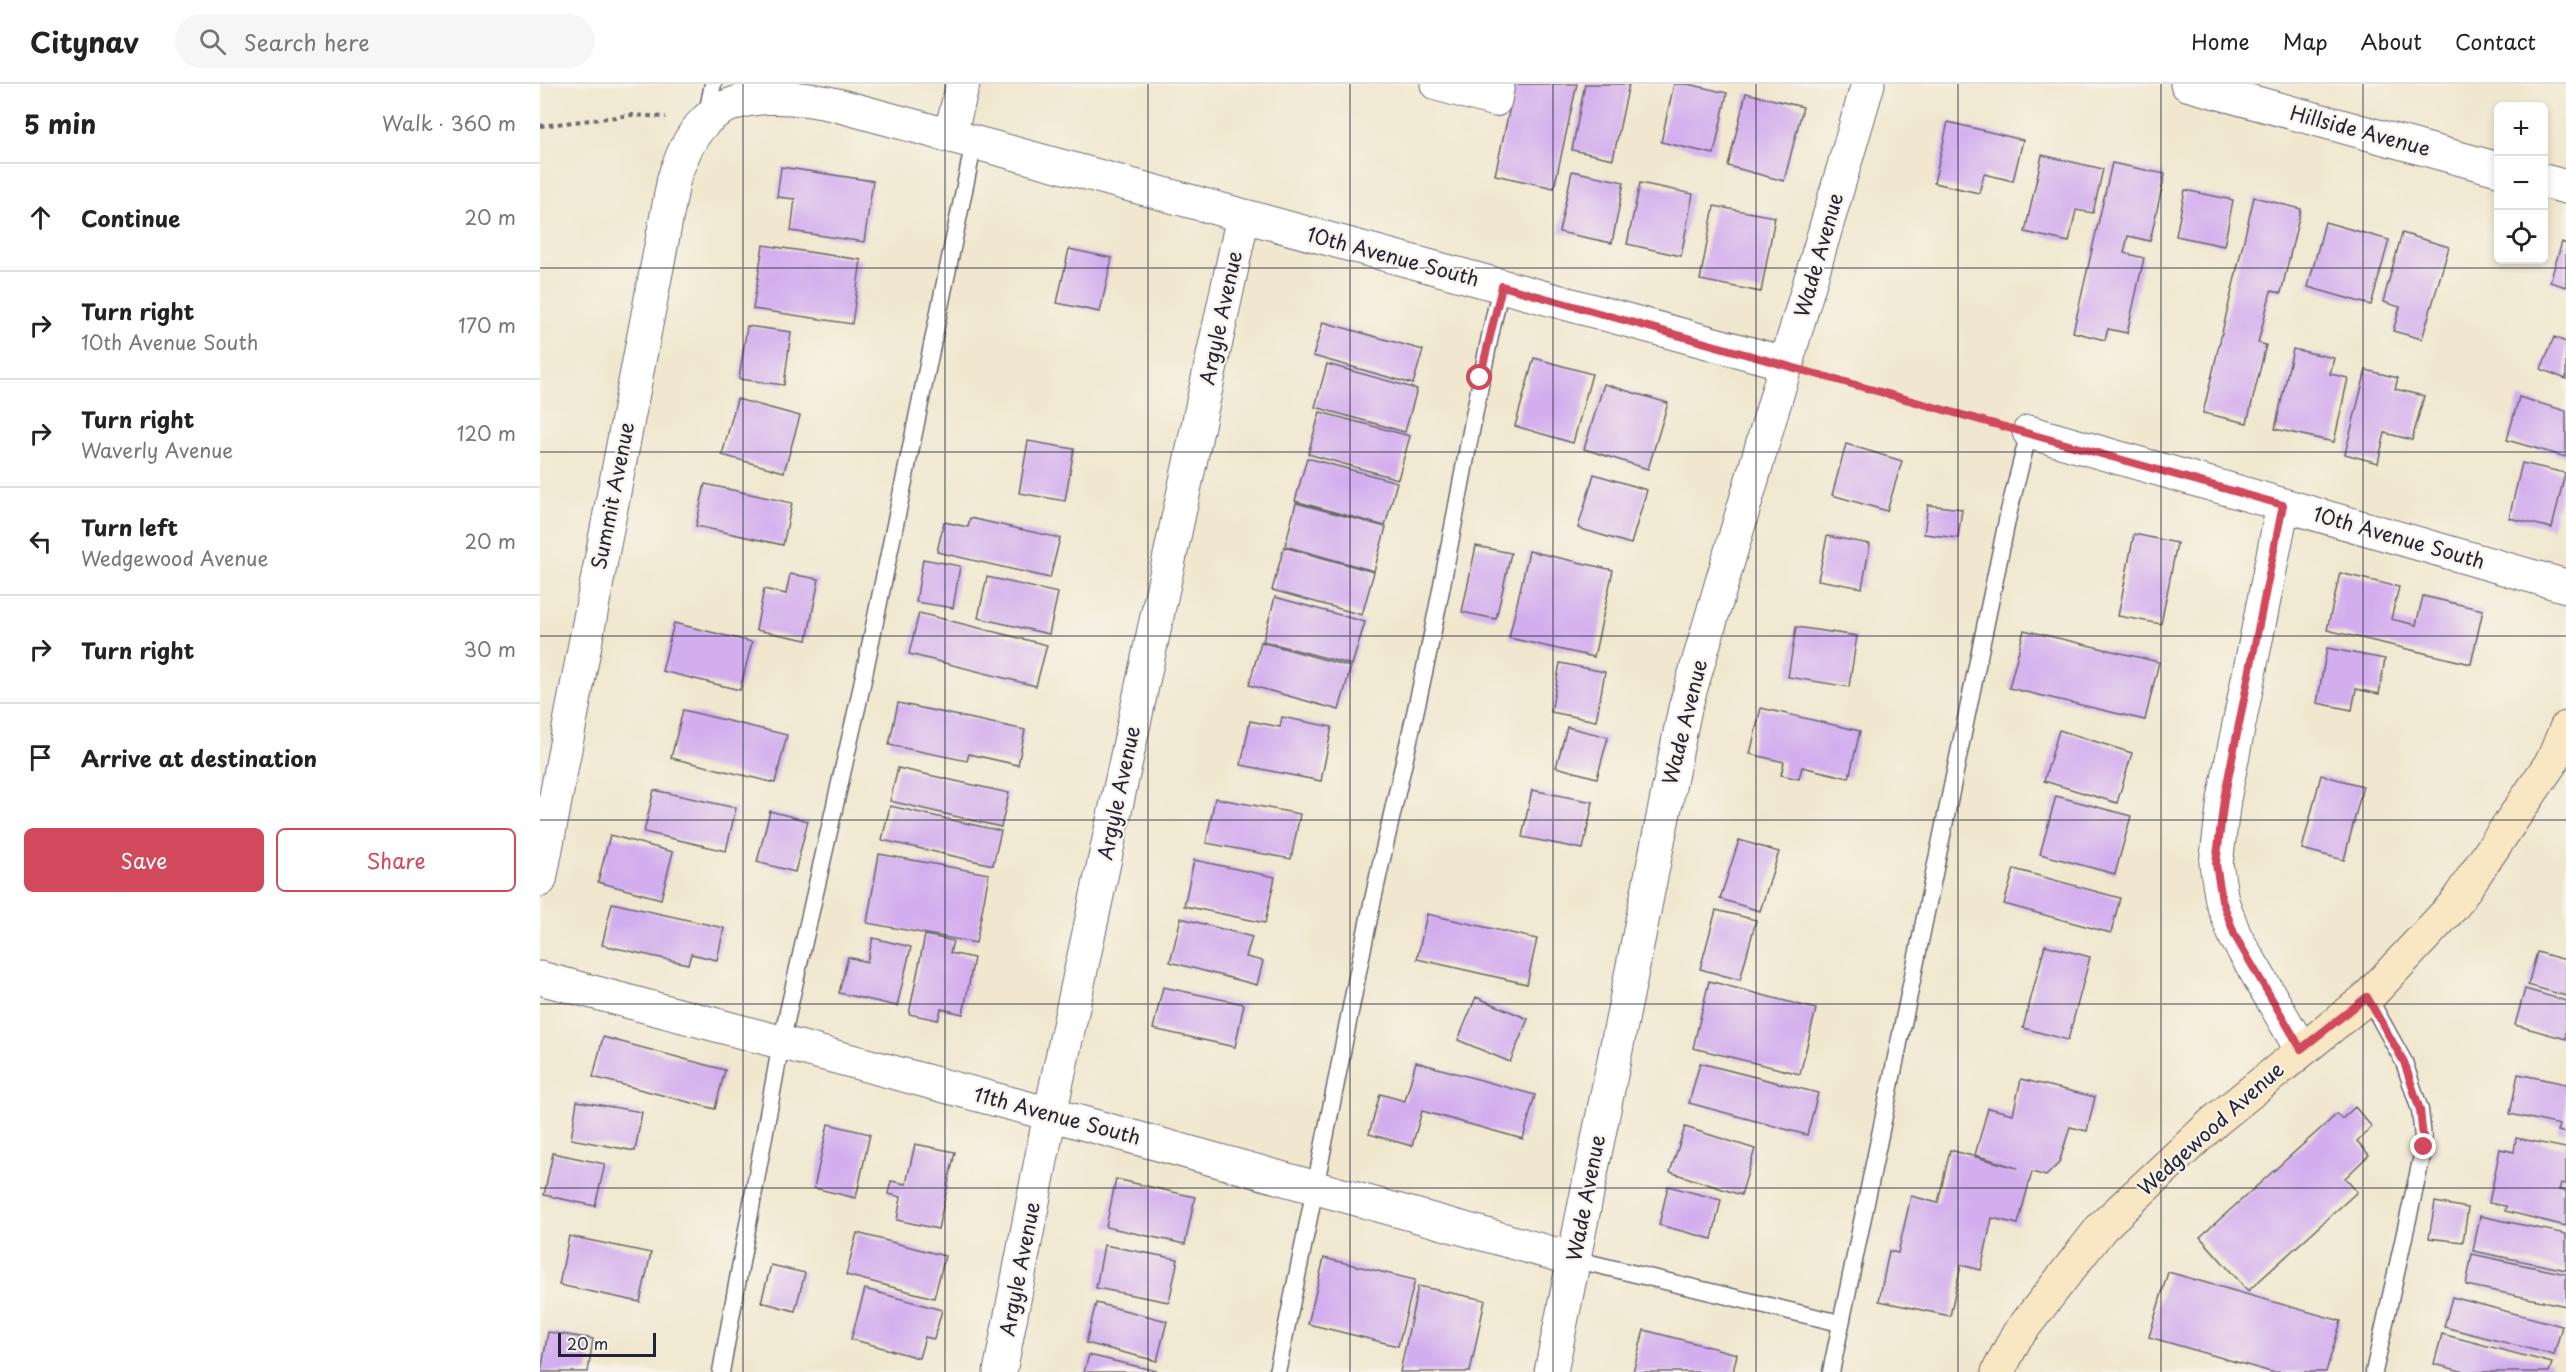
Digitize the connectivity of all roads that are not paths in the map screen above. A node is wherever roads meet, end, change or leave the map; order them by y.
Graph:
1 (713, 84) edge
2 (963, 84) edge
3 (1437, 84) edge
4 (1498, 84) edge
5 (1868, 84) edge
6 (2187, 84) edge
7 (706, 120) junction
8 (962, 138) junction
9 (2494, 168) edge
10 (2548, 182) edge
11 (2566, 187) edge
12 (1243, 216) junction
13 (1502, 286) junction
14 (1788, 364) junction
15 (2030, 432) joint
16 (2283, 505) junction
17 (2566, 586) edge
18 (2566, 728) edge
19 (540, 880) edge
20 (540, 978) edge
21 (2367, 997) junction
22 (781, 1043) junction
23 (2301, 1049) junction
24 (1050, 1113) junction
25 (1317, 1188) junction
26 (1573, 1259) junction
27 (1840, 1323) junction
28 (721, 1372) edge
29 (1000, 1372) edge
30 (1277, 1372) edge
31 (1551, 1372) edge
32 (1831, 1372) edge
33 (1998, 1372) edge
34 (2374, 1372) edge

1 - 7 lane
2 - 8 street
3 - 4 street
5 - 14 street, Wade Avenue
6 - 9 street, Hillside Avenue
7 - 8 street, 10th Avenue South
7 - 19 street, Summit Avenue
8 - 12 street, 10th Avenue South
8 - 22 lane
10 - 11 street
12 - 13 street, 10th Avenue South
12 - 24 street, Argyle Avenue
13 - 14 street, 10th Avenue South
13 - 25 lane
14 - 26 street, Wade Avenue
15 - 16 street, 10th Avenue South
15 - 27 lane
16 - 17 street, 10th Avenue South
16 - 23 street
18 - 21 main road, Wedgewood Avenue
20 - 22 street, 11th Avenue South
21 - 23 main road, Wedgewood Avenue
21 - 34 lane
22 - 24 street, 11th Avenue South
22 - 28 lane
23 - 33 main road, Wedgewood Avenue
24 - 25 street, 11th Avenue South
24 - 29 street, Argyle Avenue
25 - 26 street, 11th Avenue South
25 - 30 lane
26 - 27 lane
26 - 31 street, Wade Avenue
27 - 32 lane

